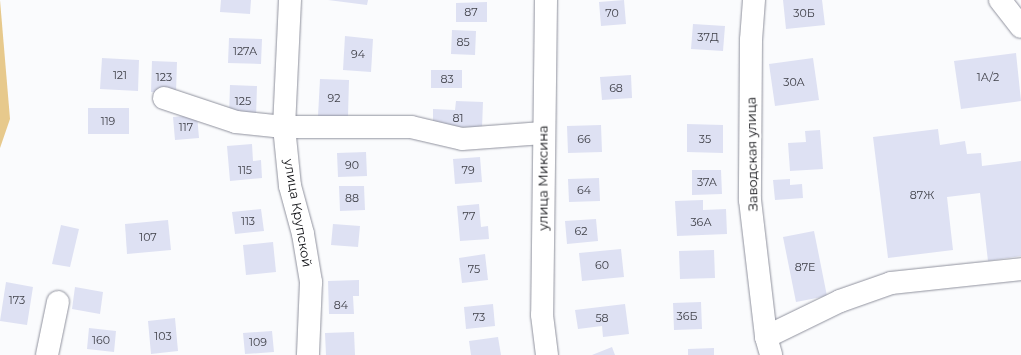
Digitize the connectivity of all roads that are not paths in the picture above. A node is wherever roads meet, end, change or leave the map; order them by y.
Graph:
1 (290, 0) edge
2 (546, 0) edge
3 (754, 0) edge
4 (1000, 0) edge
5 (1021, 27) edge
6 (164, 98) dead end
7 (284, 127) junction
8 (543, 133) junction
9 (1021, 269) edge
10 (58, 302) dead end
11 (769, 346) edge
12 (47, 355) edge
13 (308, 355) edge
14 (547, 355) edge

1 - 7 street, улица Крупской
2 - 8 street, улица Миксина
3 - 11 street, Заводская улица
4 - 5 street
6 - 7 street
7 - 8 street
7 - 13 street, улица Крупской
8 - 14 street, улица Миксина
9 - 11 street
10 - 12 street

